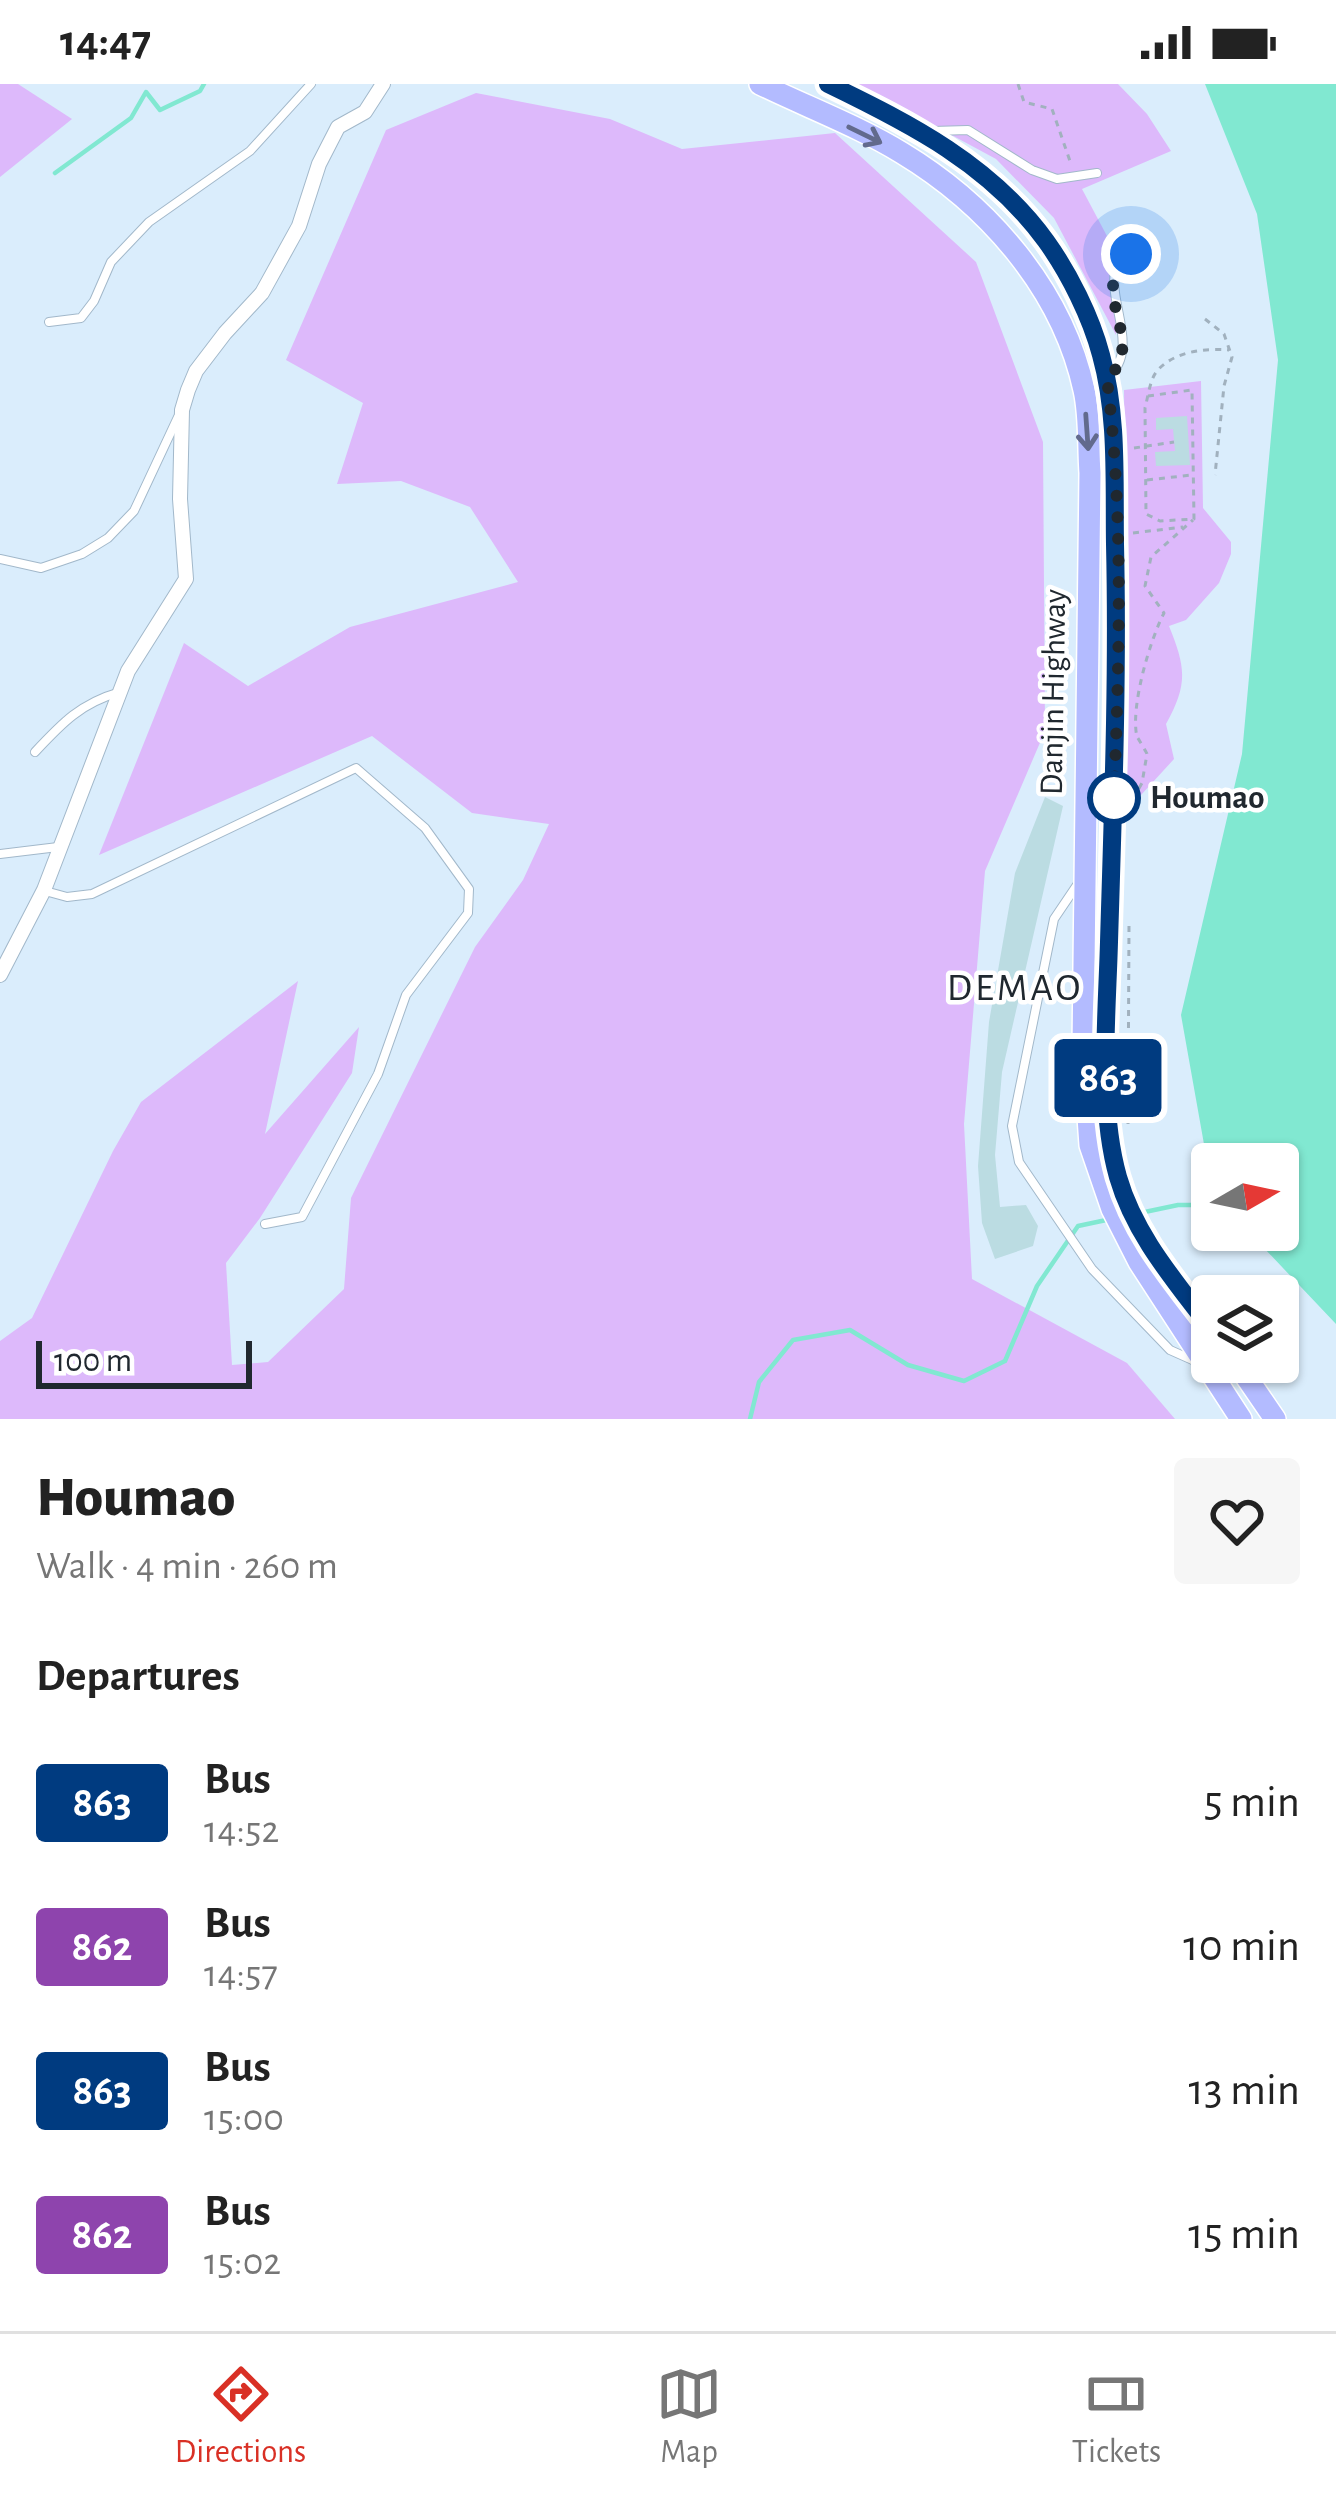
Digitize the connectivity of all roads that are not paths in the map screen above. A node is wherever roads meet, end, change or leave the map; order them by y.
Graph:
1 (311, 84) edge
2 (383, 84) edge
3 (760, 84) edge
4 (828, 84) edge
5 (924, 132) junction
6 (1097, 173) dead end
7 (1131, 254) dead end
8 (49, 322) dead end
9 (1107, 379) junction
10 (182, 410) junction
11 (0, 559) edge
12 (121, 692) junction
13 (35, 752) dead end
14 (61, 846) junction
15 (0, 854) edge
16 (1113, 865) junction
17 (1084, 874) junction
18 (44, 890) junction
19 (0, 975) edge
20 (1120, 1207) junction
21 (265, 1224) dead end
22 (1132, 1231) junction
23 (1191, 1304) edge
24 (1191, 1337) edge
25 (1191, 1359) edge
26 (1218, 1383) edge
27 (1250, 1383) edge
28 (1241, 1419) edge
29 (1275, 1419) edge

1 - 8 lane
2 - 10 street
3 -> 17 main road, Danjin Highway
4 - 5 main road, Danjin Highway
5 - 6 lane
5 - 9 main road, Danjin Highway
7 - 9 lane
9 - 16 main road, Danjin Highway
10 - 11 lane
10 - 12 street
12 - 13 lane
12 - 14 street
14 - 15 lane
14 - 18 street
16 - 17 lane
16 - 20 main road, Danjin Highway
17 - 20 main road, Danjin Highway
17 - 25 lane
18 - 19 street
18 - 21 lane
20 - 22 main road, Danjin Highway
22 - 23 main road, Danjin Highway
22 - 24 main road, Danjin Highway
26 - 28 main road, Danjin Highway
27 - 29 main road

